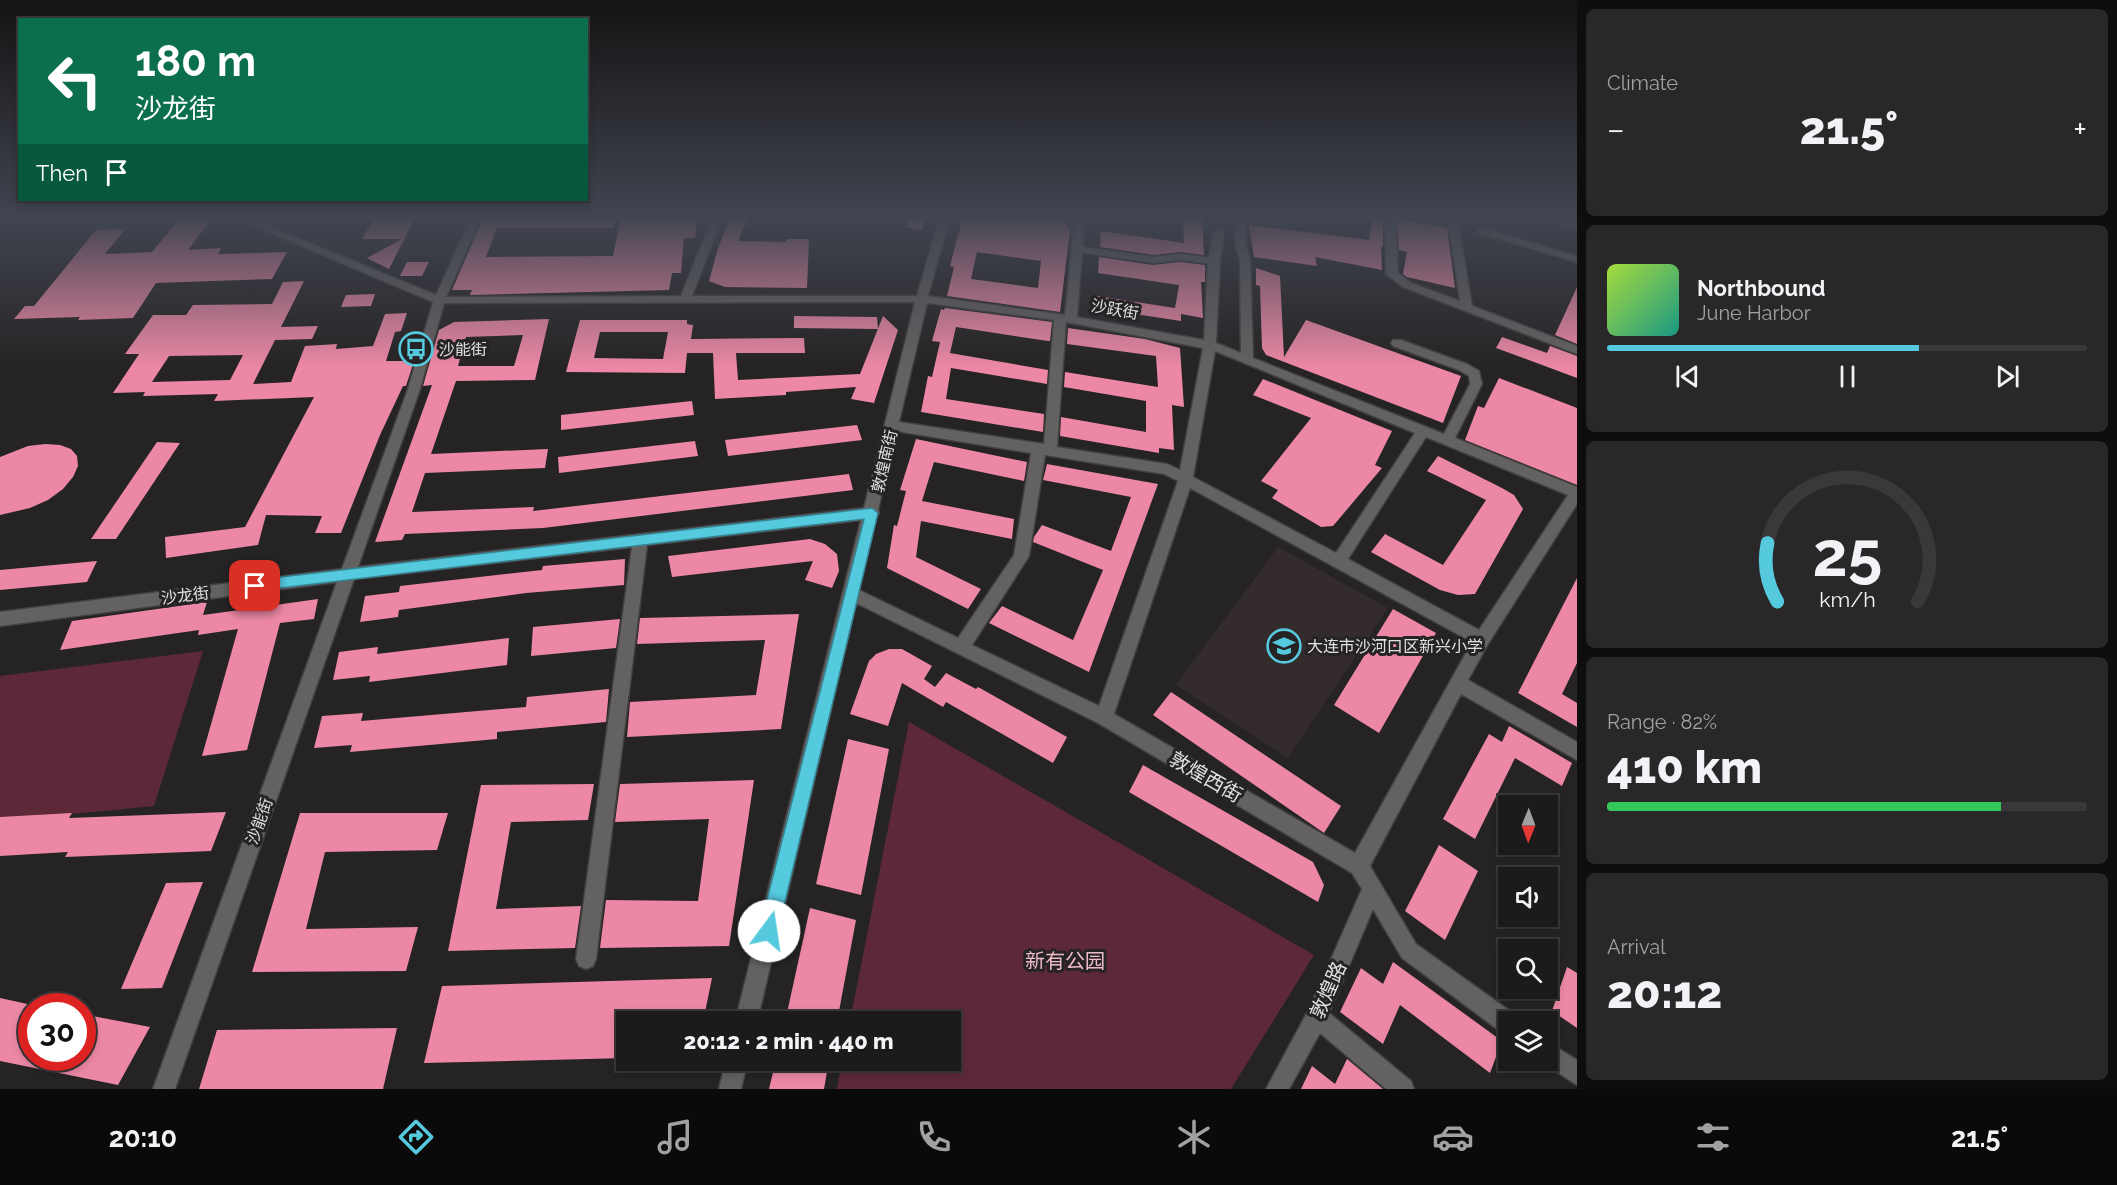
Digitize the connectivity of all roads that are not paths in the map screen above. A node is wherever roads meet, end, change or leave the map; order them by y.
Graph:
1 (363, 267) edge
2 (454, 267) edge
3 (698, 267) edge
4 (931, 267) edge
5 (1074, 267) edge
6 (1214, 267) edge
7 (1245, 267) edge
8 (1392, 267) edge
9 (1461, 267) edge
10 (922, 299) junction
11 (439, 300) junction
12 (685, 300) junction
13 (1467, 308) junction
14 (1066, 318) junction
15 (1396, 344) dead end
16 (1210, 345) junction
17 (1577, 350) edge
18 (1247, 361) junction
19 (892, 426) junction
20 (1423, 431) junction
21 (1447, 441) junction
22 (1045, 448) junction
23 (1185, 480) junction
24 (1577, 493) edge
25 (872, 513) junction
26 (639, 540) junction
27 (1338, 562) junction
28 (348, 574) junction
29 (852, 594) junction
30 (0, 619) edge
31 (1482, 639) junction
32 (961, 647) junction
33 (1458, 683) junction
34 (1104, 717) junction
35 (1577, 752) edge
36 (1359, 866) junction
37 (1372, 889) junction
38 (586, 959) dead end
39 (749, 1011) edge
40 (1498, 1016) edge
41 (1317, 1017) junction
42 (1558, 1060) edge
43 (734, 1071) edge
44 (1577, 1074) edge
45 (164, 1089) edge
46 (730, 1089) edge
47 (1277, 1089) edge
48 (1403, 1089) edge

1 - 11 street
2 - 11 street, 沙能街
3 - 12 street
4 - 10 street, 敦煌南街
5 - 14 street
6 - 16 street
7 - 18 street
8 - 13 street
9 - 13 street
10 - 12 street, 沙跃街
10 - 14 street, 沙跃街
10 - 19 street, 敦煌南街
11 - 12 street, 沙跃街
11 - 28 street, 沙能街
13 - 17 street
14 - 16 street, 沙跃街
14 - 22 street
15 - 21 street
16 - 18 street, 沙跃街
16 - 23 street
18 - 20 street, 沙跃街
19 - 22 street
19 - 25 street, 敦煌南街
20 - 21 street, 沙跃街
20 - 27 street
21 - 24 street, 沙跃街
22 - 23 street
22 - 32 street
23 - 27 street
23 - 34 street
24 - 31 street
25 - 26 street, 沙龙街
25 - 29 street, 敦煌南街
26 - 28 street, 沙龙街
26 - 38 street
27 - 31 street
28 - 30 street, 沙龙街
28 - 45 street, 沙能街
29 - 32 street, 敦煌西街
29 - 39 street, 敦煌南街
31 - 33 street
32 - 34 street, 敦煌西街
33 - 35 street
33 - 36 street
34 - 36 street, 敦煌西街
36 - 37 street
37 - 40 street
37 - 41 street, 敦煌路
41 - 47 street, 敦煌路
41 - 48 street
42 - 44 street
43 - 46 street

